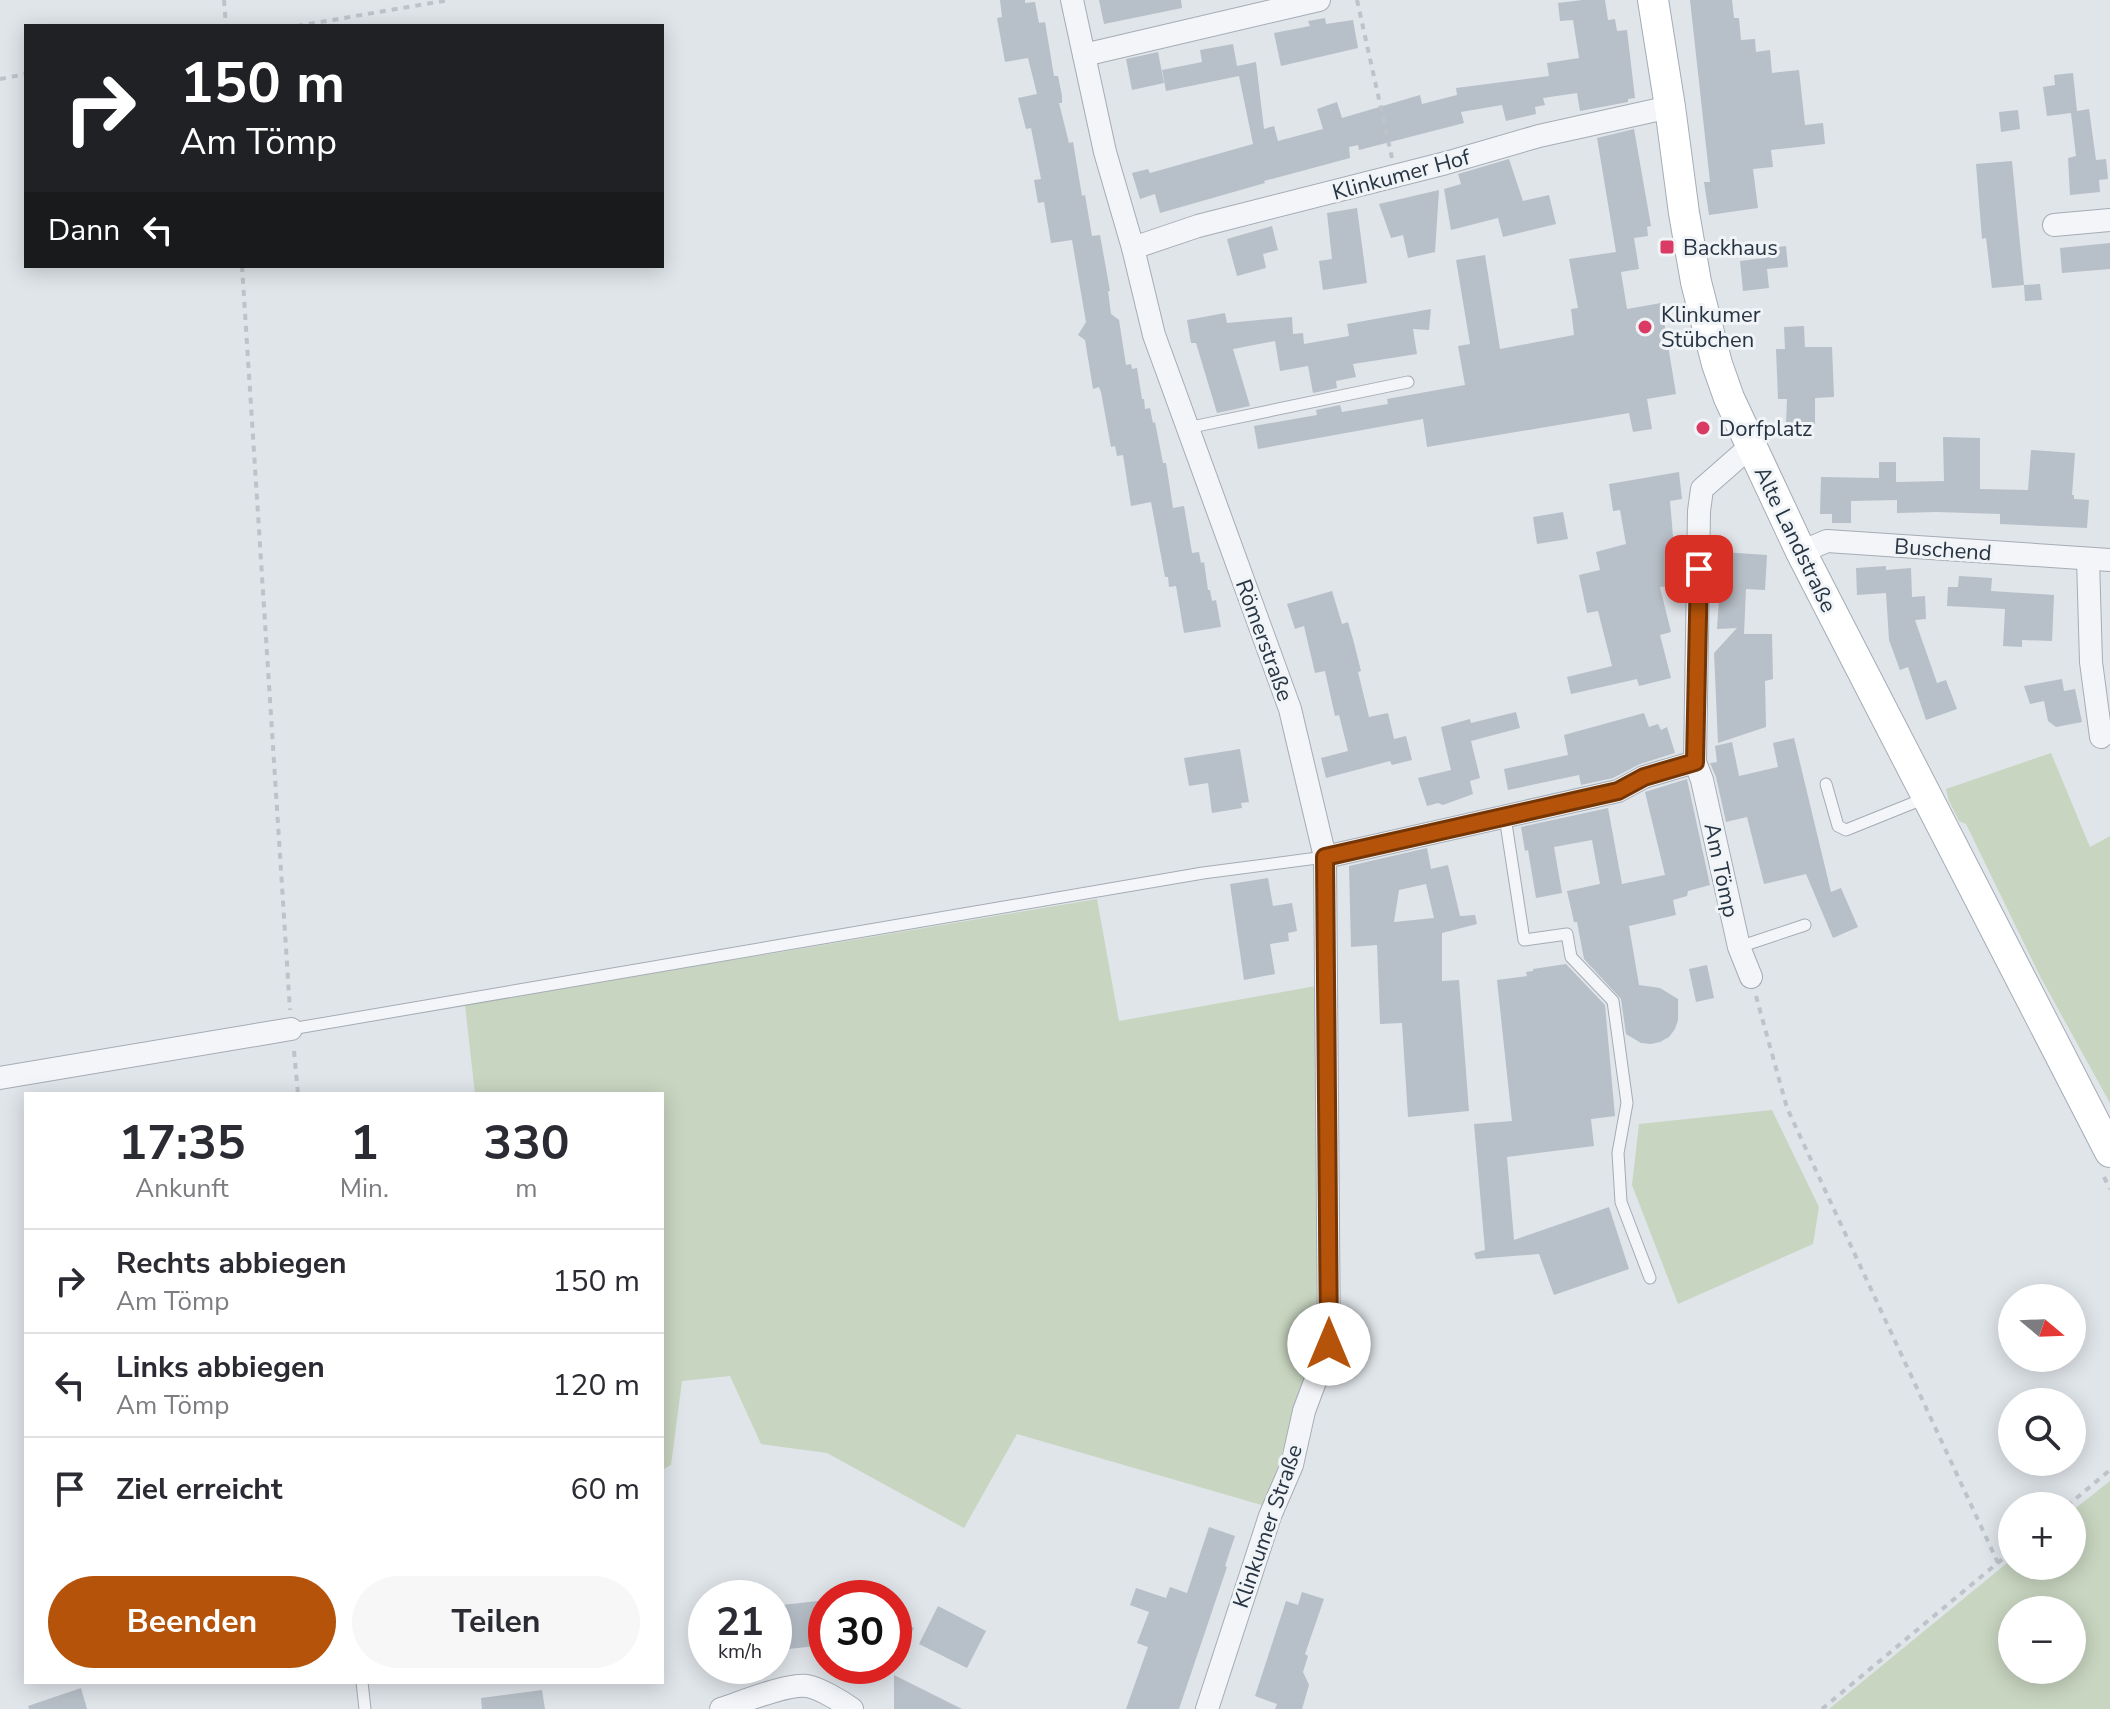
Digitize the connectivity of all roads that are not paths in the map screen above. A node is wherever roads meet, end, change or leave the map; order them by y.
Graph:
1 (1072, 0) edge
2 (1319, 0) edge
3 (1653, 0) edge
4 (1084, 55) junction
5 (1670, 107) junction
6 (2110, 220) edge
7 (2054, 225) dead end
8 (1133, 248) junction
9 (1408, 382) dead end
10 (1186, 429) junction
11 (1751, 446) junction
12 (1801, 552) junction
13 (2099, 560) edge
14 (2101, 737) dead end
15 (1695, 762) junction
16 (1826, 784) dead end
17 (1928, 797) junction
18 (1505, 817) junction
19 (1325, 857) junction
20 (1805, 925) dead end
21 (1739, 947) junction
22 (1751, 977) road end
23 (291, 1029) joint
24 (0, 1078) edge
25 (2110, 1152) edge
26 (1650, 1278) dead end
27 (362, 1684) edge
28 (365, 1709) edge
29 (721, 1709) edge
30 (852, 1709) edge
31 (1207, 1709) edge

1 - 4 street, Römerstraße
2 - 4 street
3 - 5 main road, Alte Landstraße
4 - 8 street, Römerstraße
5 - 8 street, Klinkumer Hof
5 - 11 main road, Alte Landstraße
6 - 7 street
8 - 10 street, Römerstraße
9 - 10 lane
10 - 19 street, Römerstraße
11 - 12 main road, Alte Landstraße
11 - 15 street, Am Tömp
12 - 13 street, Buschend
12 - 17 main road, Alte Landstraße
13 - 14 street, Buschend
15 - 18 street
15 - 21 street, Am Tömp
16 - 17 lane
17 - 25 main road, Alte Landstraße
18 - 19 street
18 - 26 lane
19 - 23 lane
19 - 31 street, Klinkumer Straße
20 - 21 lane
21 - 22 street, Am Tömp
23 - 24 street
27 - 28 lane
29 - 30 street

